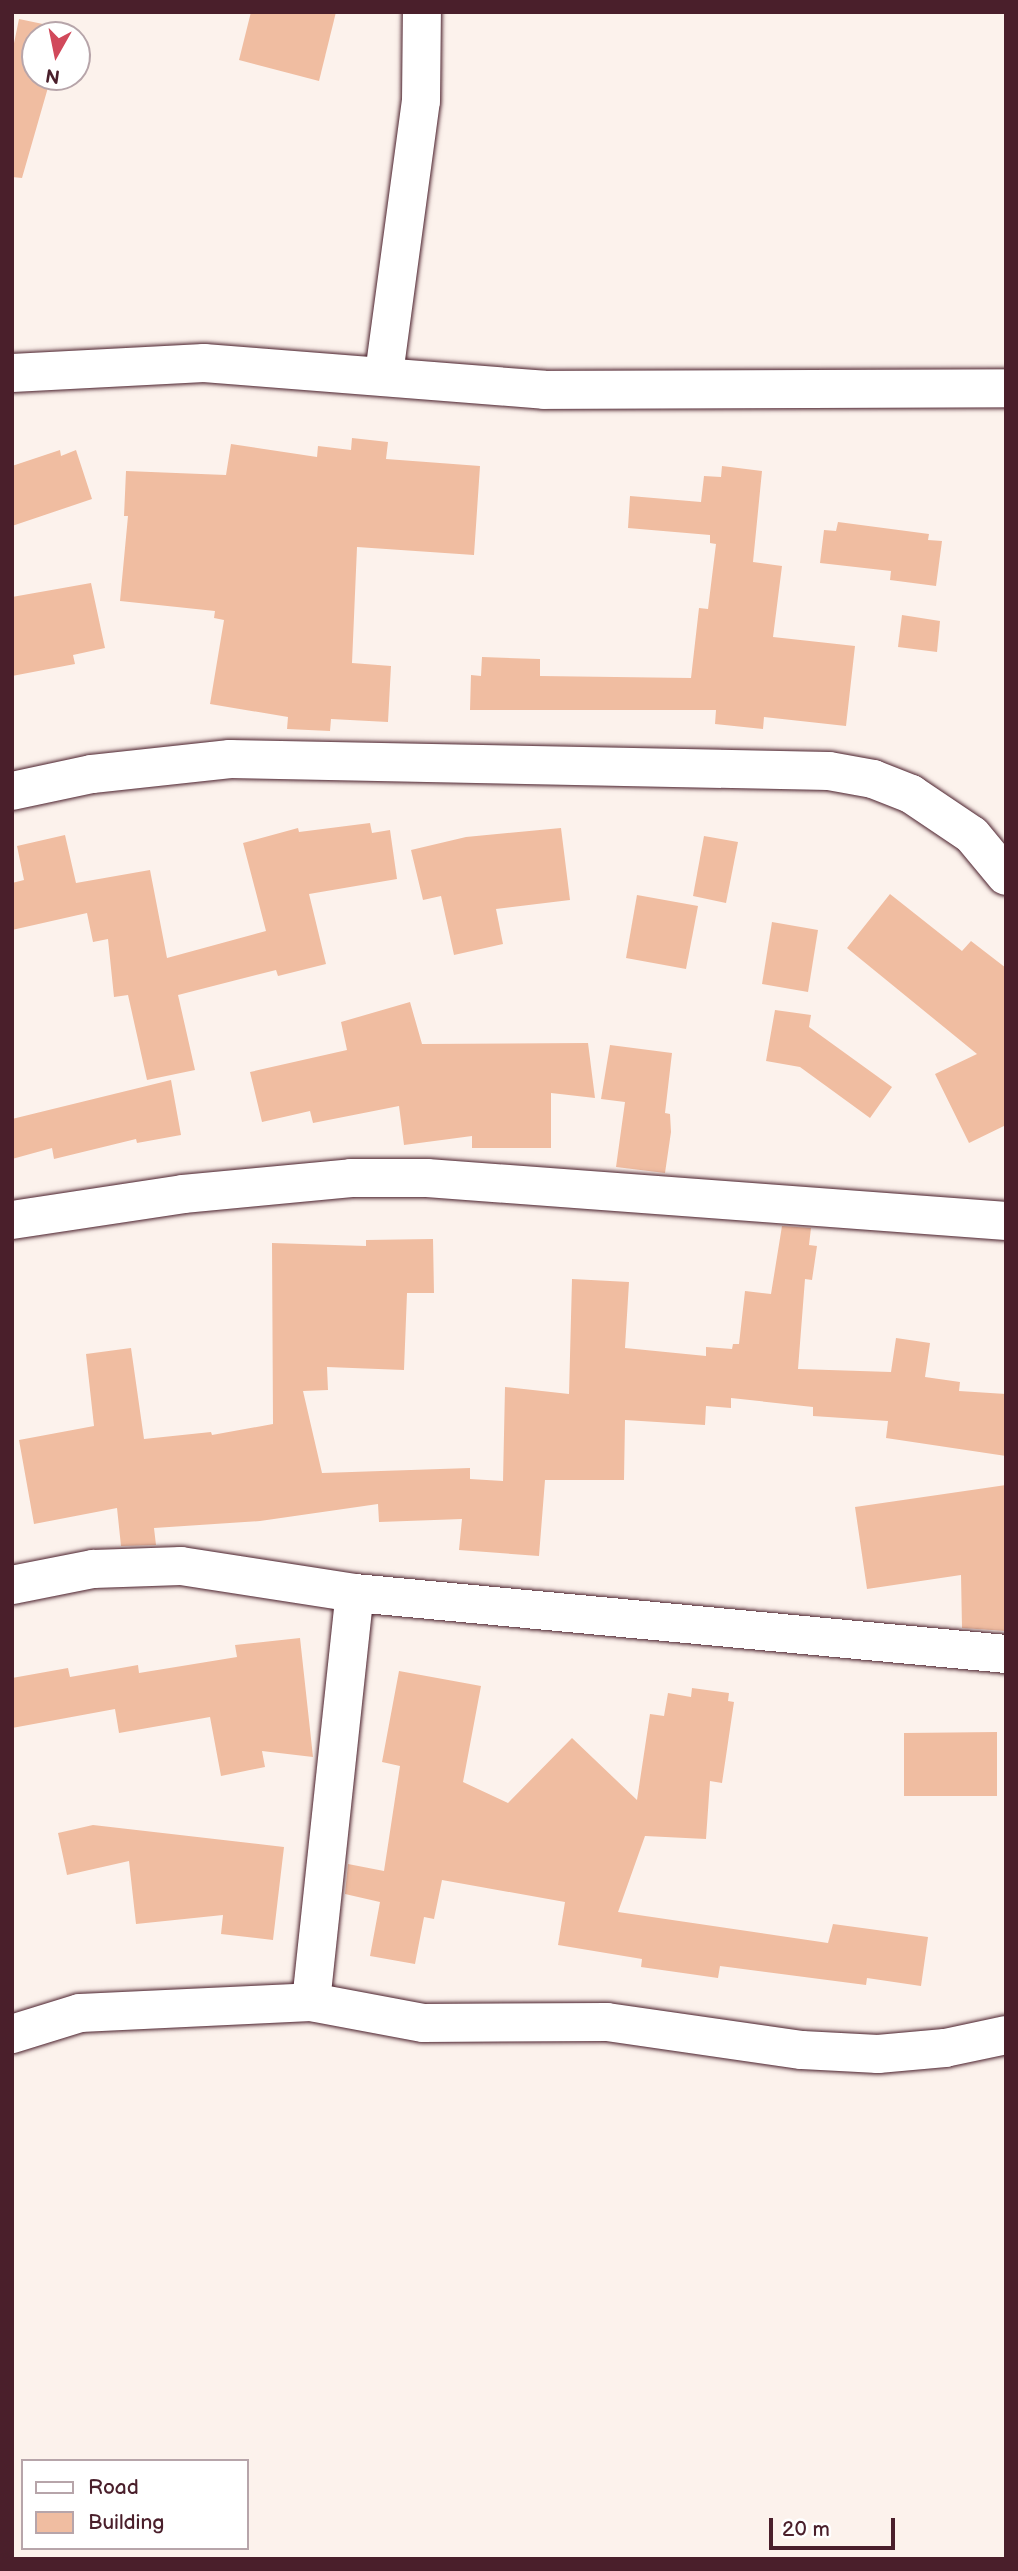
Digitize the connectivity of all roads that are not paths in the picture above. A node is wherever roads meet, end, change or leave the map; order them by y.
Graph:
1 (422, 12) edge
2 (12, 373) edge
3 (384, 374) junction
4 (1006, 388) edge
5 (12, 792) edge
6 (1006, 876) edge
7 (12, 1220) edge
8 (1006, 1221) edge
9 (12, 1585) edge
10 (355, 1593) junction
11 (1006, 1654) edge
12 (311, 2002) junction
13 (12, 2034) edge
14 (1006, 2035) edge

1 - 3 street
2 - 3 street
3 - 4 street
5 - 6 street
7 - 8 street
9 - 10 street
10 - 11 street
10 - 12 street
12 - 13 street
12 - 14 street

